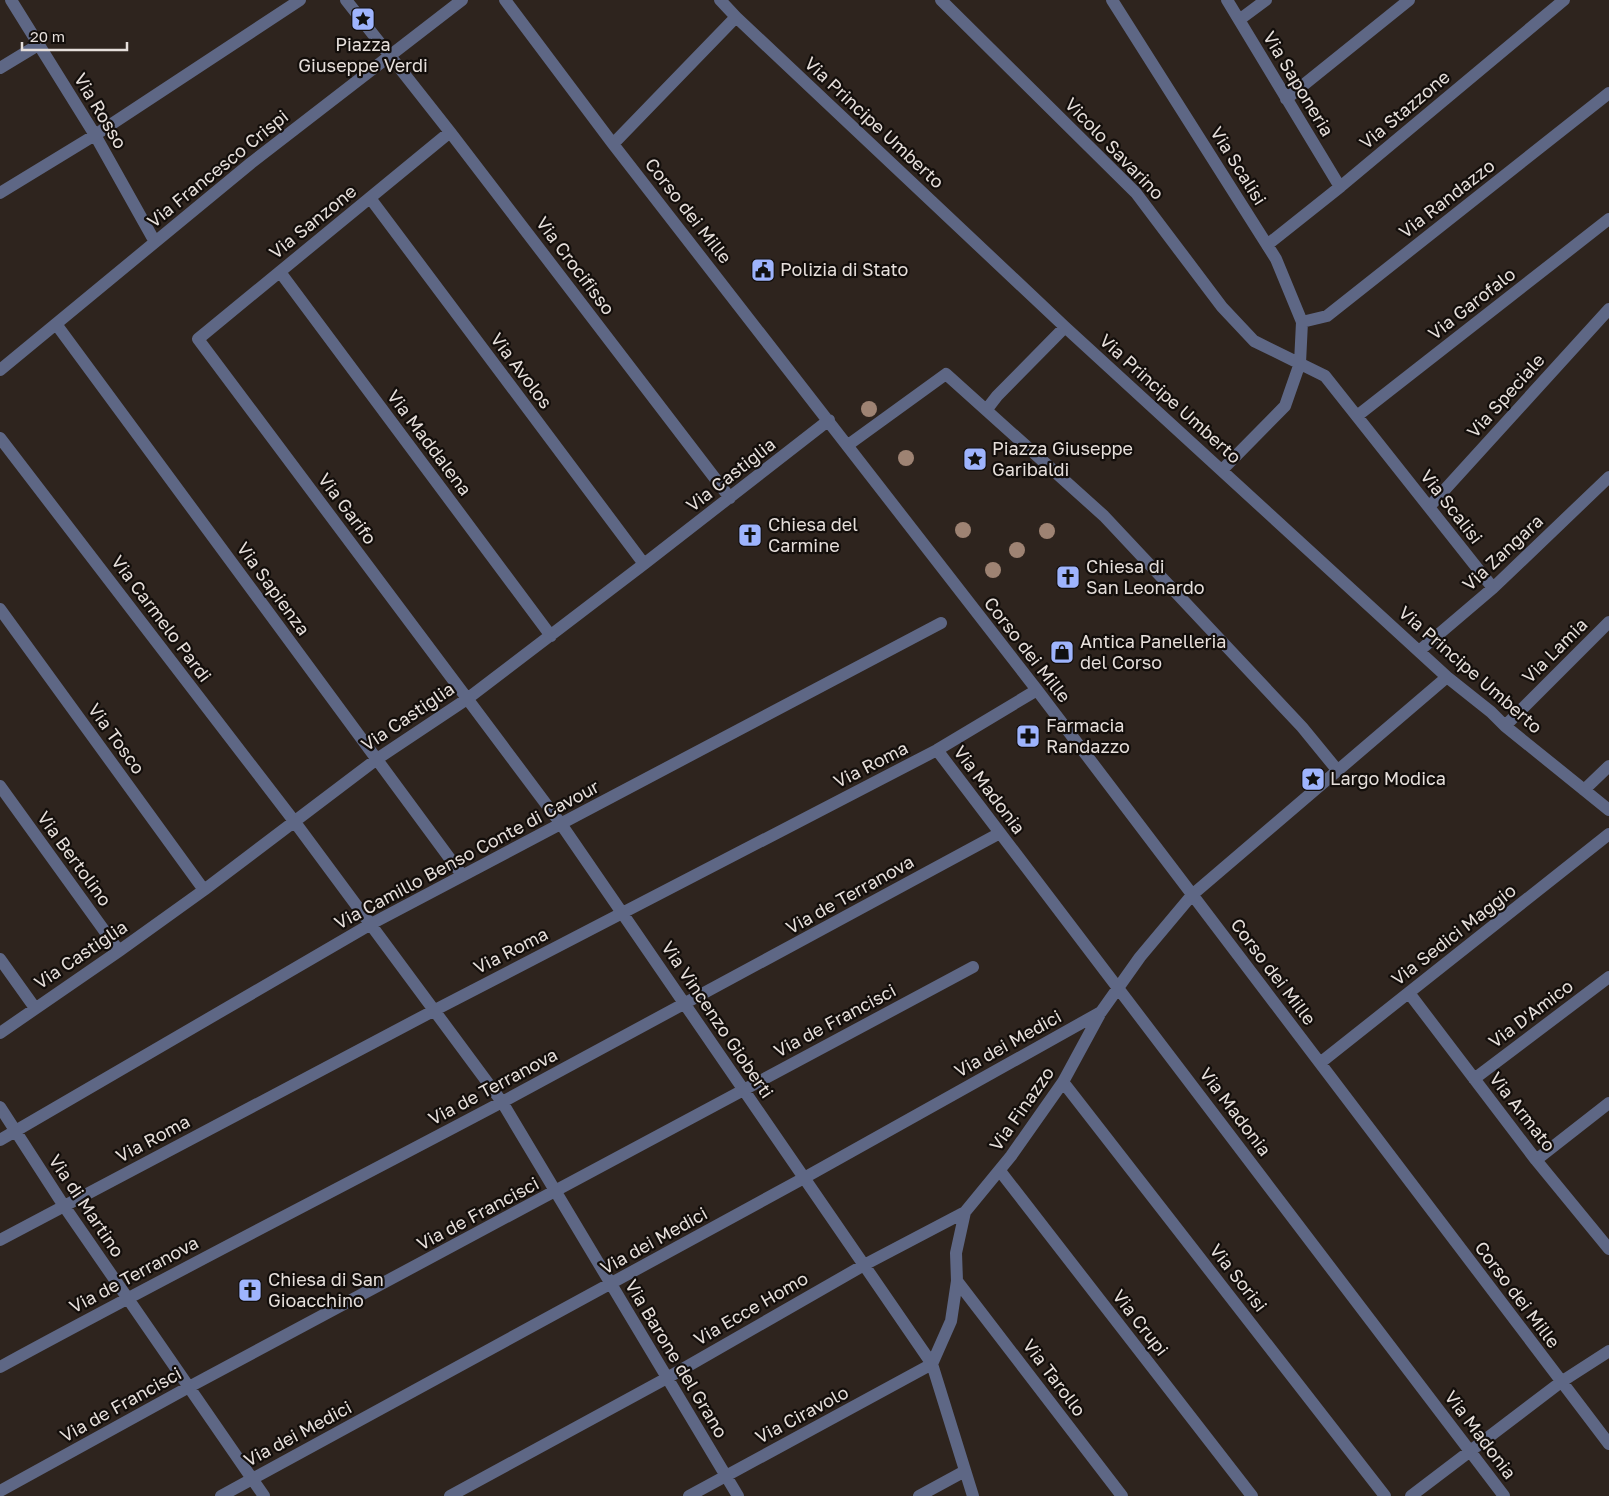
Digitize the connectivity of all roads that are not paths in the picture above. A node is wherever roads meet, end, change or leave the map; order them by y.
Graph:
1 (11, 0) edge
2 (300, 0) edge
3 (346, 0) edge
4 (462, 0) edge
5 (504, 0) edge
6 (720, 0) edge
7 (941, 0) edge
8 (1112, 0) edge
9 (1227, 0) edge
10 (1266, 0) edge
11 (1409, 0) edge
12 (1564, 0) edge
13 (736, 17) junction
14 (1239, 20) junction
15 (38, 45) junction
16 (391, 56) junction
17 (0, 68) edge
18 (1609, 93) edge
19 (1286, 99) junction
20 (450, 132) junction
21 (95, 135) junction
22 (613, 144) junction
23 (1340, 187) junction
24 (0, 193) edge
25 (370, 198) junction
26 (1609, 219) edge
27 (155, 242) junction
28 (1267, 245) junction
29 (280, 272) junction
30 (1607, 316) edge
31 (1302, 322) junction
32 (56, 324) junction
33 (1065, 327) junction
34 (198, 339) joint
35 (1300, 362) junction
36 (0, 370) edge
37 (987, 409) junction
38 (1357, 416) junction
39 (829, 420) junction
40 (0, 438) edge
41 (848, 445) junction
42 (1222, 470) junction
43 (1609, 477) edge
44 (730, 498) junction
45 (1429, 507) junction
46 (644, 564) junction
47 (1493, 588) junction
48 (0, 609) edge
49 (1609, 622) edge
50 (941, 624) dead end
51 (551, 636) junction
52 (1418, 651) junction
53 (1447, 677) junction
54 (1037, 690) junction
55 (467, 699) junction
56 (1505, 726) junction
57 (937, 750) junction
58 (377, 759) junction
59 (1609, 766) edge
60 (1338, 771) junction
61 (0, 786) edge
62 (1584, 790) junction
63 (1609, 810) edge
64 (294, 821) junction
65 (561, 824) junction
66 (1000, 833) junction
67 (1609, 834) edge
68 (462, 875) junction
69 (204, 890) junction
70 (1192, 895) junction
71 (622, 913) junction
72 (372, 924) junction
73 (119, 951) junction
74 (0, 959) edge
75 (973, 967) dead end
76 (1609, 977) edge
77 (1118, 988) junction
78 (1409, 993) junction
79 (685, 1005) junction
80 (36, 1008) junction
81 (435, 1010) junction
82 (1101, 1012) junction
83 (0, 1033) edge
84 (1320, 1064) junction
85 (1474, 1079) junction
86 (1063, 1082) junction
87 (743, 1090) junction
88 (502, 1102) junction
89 (1609, 1103) edge
90 (0, 1107) edge
91 (16, 1131) junction
92 (0, 1140) edge
93 (1536, 1160) junction
94 (1000, 1171) junction
95 (804, 1178) junction
96 (555, 1192) junction
97 (64, 1206) junction
98 (966, 1212) junction
99 (0, 1240) edge
100 (1606, 1240) edge
101 (864, 1265) junction
102 (957, 1281) junction
103 (611, 1284) junction
104 (128, 1297) junction
105 (1609, 1351) edge
106 (932, 1364) junction
107 (0, 1367) edge
108 (667, 1378) junction
109 (1561, 1382) junction
110 (189, 1388) junction
111 (1609, 1444) edge
112 (1470, 1451) junction
113 (964, 1471) junction
114 (726, 1476) junction
115 (252, 1479) junction
116 (0, 1491) edge
117 (221, 1496) edge
118 (264, 1496) edge
119 (450, 1496) edge
120 (690, 1496) edge
121 (738, 1496) edge
122 (919, 1496) edge
123 (973, 1496) edge
124 (1122, 1496) edge
125 (1252, 1496) edge
126 (1385, 1496) edge
127 (1411, 1496) edge
128 (1504, 1496) edge

1 - 15 street, Via Rosso
2 - 21 street
3 - 16 street
4 - 16 street, Via Francesco Crispi
5 - 22 street, Corso dei Mille
6 - 13 street, Via Principe Umberto
7 - 35 street, Vicolo Savarino
8 - 28 street, Via Scalisi
9 - 14 street, Via Saponeria
10 - 14 street
11 - 19 street
12 - 23 street, Via Stazzone
13 - 22 street
13 - 33 street, Via Principe Umberto
14 - 19 street, Via Saponeria
15 - 17 street
15 - 21 street, Via Rosso
16 - 20 street, Via Crocifisso
16 - 27 street, Via Francesco Crispi
18 - 31 street, Via Randazzo
19 - 23 street, Via Saponeria
20 - 25 street, Via Sanzone
20 - 44 street, Via Crocifisso
21 - 24 street
21 - 27 street, Via Rosso
22 - 39 street, Corso dei Mille
23 - 28 street, Via Stazzone
25 - 29 street, Via Sanzone
25 - 46 street, Via Avolos
26 - 38 street, Via Garofalo
27 - 32 street, Via Francesco Crispi
28 - 31 street, Via Scalisi
29 - 34 street, Via Sanzone
29 - 51 street, Via Maddalena
30 - 45 street, Via Speciale
31 - 35 street, Via Scalisi
32 - 36 street, Via Francesco Crispi
32 - 58 street, Via Sapienza
33 - 37 street
33 - 42 street, Via Principe Umberto
34 - 55 street, Via Garifo
35 - 38 street, Via Scalisi
35 - 42 street, Via Scalisi
37 - 41 street
37 - 60 street
38 - 45 street, Via Scalisi
39 - 41 street, Corso dei Mille
39 - 44 street, Via Castiglia
40 - 64 street, Via Carmelo Pardi
41 - 54 street, Corso dei Mille
42 - 52 street, Via Principe Umberto
43 - 47 street, Via Zangara
44 - 46 street, Via Castiglia
45 - 47 street, Via Scalisi
46 - 51 street, Via Castiglia
47 - 52 street, Via Zangara
48 - 69 street, Via Tosco
49 - 56 street, Via Lamia
50 - 65 street, Via Camillo Benso Conte di Cavour
51 - 55 street, Via Castiglia
52 - 53 street, Via Principe Umberto
53 - 56 street, Via Principe Umberto
53 - 60 street
54 - 57 street, Via Roma
54 - 70 street, Corso dei Mille
55 - 58 street, Via Castiglia
55 - 65 street, Via Vincenzo Gioberti
56 - 62 street, Via Principe Umberto
57 - 66 street, Via Madonia
57 - 71 street, Via Roma
58 - 64 street, Via Castiglia
58 - 68 street, Via Sapienza
59 - 62 street
60 - 70 street
61 - 73 street, Via Bertolino
62 - 63 street, Via Principe Umberto
64 - 69 street, Via Castiglia
64 - 72 street, Via Barone del Grano
65 - 68 street, Via Camillo Benso Conte di Cavour
65 - 71 street, Via Vincenzo Gioberti
66 - 77 street, Via Madonia
66 - 79 street, Via de Terranova
67 - 78 street, Via Sedici Maggio
68 - 72 street, Via Camillo Benso Conte di Cavour
69 - 73 street, Via Castiglia
70 - 77 street, Via Finazzo
70 - 84 street, Corso dei Mille
71 - 79 street, Via Vincenzo Gioberti
71 - 81 street, Via Roma
72 - 81 street, Via Barone del Grano
72 - 91 street, Via Camillo Benso Conte di Cavour
73 - 80 street, Via Castiglia
74 - 80 street
75 - 87 street, Via de Francisci
76 - 85 street, Via D'Amico
77 - 82 street, Via Finazzo
77 - 112 street, Via Madonia
78 - 84 street, Via Sedici Maggio
78 - 85 street, Via Armato
79 - 87 street, Via Vincenzo Gioberti
79 - 88 street, Via de Terranova
80 - 83 street, Via Castiglia
81 - 88 street, Via Barone del Grano
81 - 97 street, Via Roma
82 - 86 street, Via Finazzo
82 - 95 street, Via dei Medici
84 - 109 street, Corso dei Mille
85 - 93 street, Via Armato
86 - 94 street, Via Finazzo
86 - 126 street, Via Sorisi
87 - 95 street, Via Vincenzo Gioberti
87 - 96 street, Via de Francisci
88 - 96 street, Via Barone del Grano
88 - 104 street, Via de Terranova
89 - 93 street
90 - 91 street, Via di Martino
91 - 92 street, Via Camillo Benso Conte di Cavour
91 - 97 street, Via di Martino
93 - 100 street, Via Armato
94 - 98 street, Via Finazzo
94 - 125 street, Via Crupi
95 - 101 street, Via Vincenzo Gioberti
95 - 103 street, Via dei Medici
96 - 103 street, Via Barone del Grano
96 - 110 street, Via de Francisci
97 - 99 street, Via Roma
97 - 104 street, Via di Martino
98 - 101 street, Via Ecce Homo
98 - 102 street, Via Finazzo
101 - 106 street, Via Vincenzo Gioberti
101 - 108 street, Via Ecce Homo
102 - 106 street, Via Finazzo
102 - 124 street, Via Tarollo
103 - 108 street, Via Barone del Grano
103 - 115 street, Via dei Medici
104 - 107 street, Via de Terranova
104 - 110 street, Via di Martino
105 - 109 street
106 - 113 street, Via Vincenzo Gioberti
106 - 114 street, Via Ciravolo
108 - 114 street, Via Barone del Grano
108 - 119 street, Via Ecce Homo
109 - 111 street, Corso dei Mille
109 - 112 street
110 - 115 street, Via di Martino
110 - 116 street, Via de Francisci
112 - 127 street
112 - 128 street, Via Madonia
113 - 122 street
113 - 123 street, Via Vincenzo Gioberti
114 - 120 street, Via Ciravolo
114 - 121 street, Via Barone del Grano
115 - 117 street, Via dei Medici
115 - 118 street, Via di Martino

